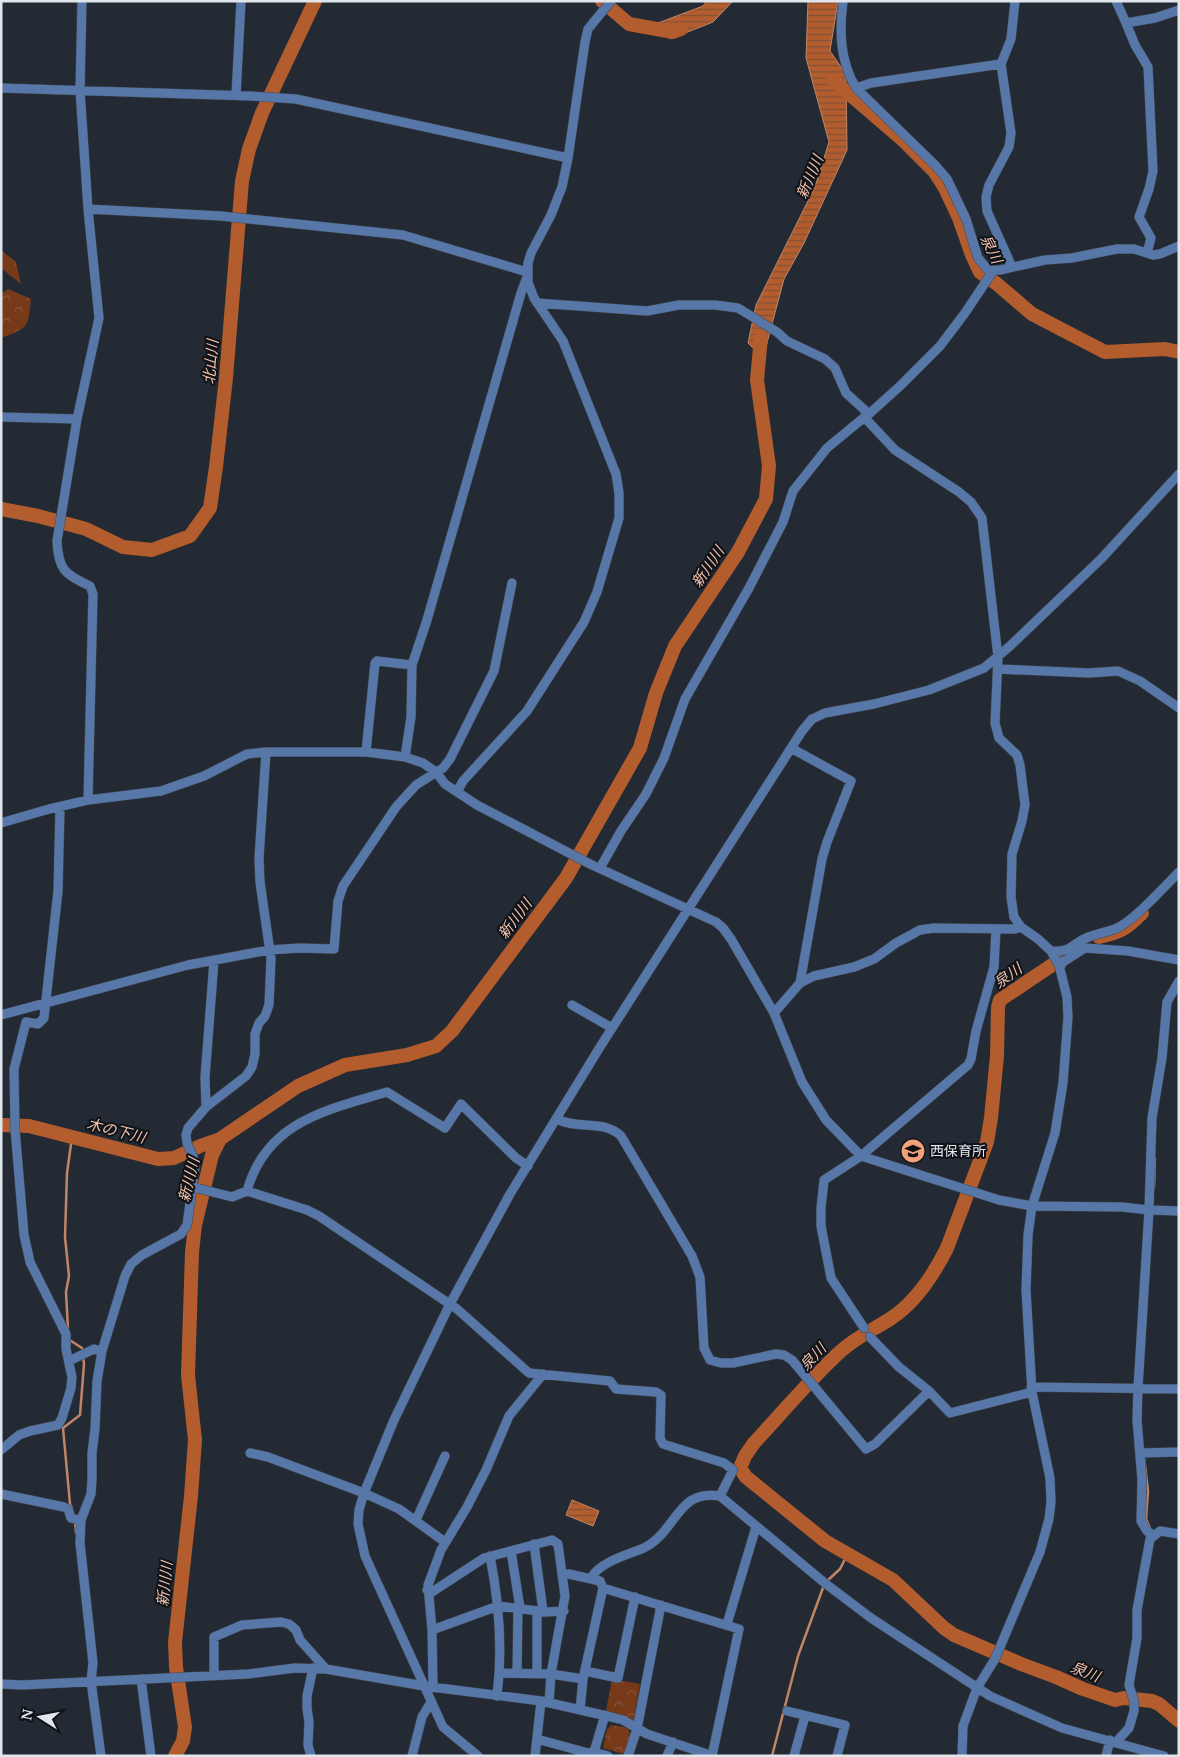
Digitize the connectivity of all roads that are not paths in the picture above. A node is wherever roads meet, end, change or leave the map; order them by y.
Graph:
1 (82, 1) edge
2 (241, 1) edge
3 (611, 1) edge
4 (843, 1) edge
5 (1015, 1) edge
6 (1116, 1) edge
7 (1179, 10) edge
8 (1126, 23) junction
9 (1001, 64) junction
10 (1, 88) edge
11 (856, 88) junction
12 (80, 90) junction
13 (236, 96) junction
14 (568, 158) junction
15 (88, 209) junction
16 (1179, 246) edge
17 (1147, 254) junction
18 (1012, 268) junction
19 (527, 274) junction
20 (990, 276) junction
21 (537, 303) junction
22 (867, 416) junction
23 (1, 417) edge
24 (77, 418) junction
25 (1179, 474) edge
26 (512, 583) dead end
27 (998, 657) junction
28 (412, 665) junction
29 (998, 669) junction
30 (1179, 708) edge
31 (791, 748) junction
32 (266, 752) junction
33 (366, 752) junction
34 (405, 757) junction
35 (436, 772) junction
36 (457, 792) junction
37 (88, 800) junction
38 (60, 807) junction
39 (1, 823) edge
40 (596, 866) junction
41 (1179, 872) edge
42 (689, 908) junction
43 (1021, 927) junction
44 (996, 929) junction
45 (269, 950) junction
46 (1056, 960) junction
47 (1179, 960) edge
48 (214, 961) junction
49 (1179, 981) edge
50 (800, 983) junction
51 (47, 1002) junction
52 (572, 1005) dead end
53 (774, 1013) junction
54 (1, 1014) edge
55 (612, 1028) junction
56 (206, 1107) junction
57 (557, 1119) junction
58 (861, 1156) junction
59 (528, 1166) junction
60 (195, 1187) junction
61 (247, 1191) junction
62 (1032, 1206) junction
63 (1154, 1211) junction
64 (1179, 1211) edge
65 (450, 1304) junction
66 (864, 1328) dead end
67 (870, 1337) dead end
68 (102, 1351) junction
69 (69, 1361) junction
70 (543, 1374) junction
71 (1141, 1388) junction
72 (1179, 1389) edge
73 (1032, 1390) junction
74 (929, 1392) junction
75 (1, 1450) edge
76 (1179, 1452) edge
77 (250, 1453) dead end
78 (1144, 1453) junction
79 (445, 1456) dead end
80 (364, 1492) junction
81 (1, 1494) edge
82 (720, 1496) junction
83 (77, 1519) junction
84 (416, 1520) junction
85 (756, 1527) junction
86 (1155, 1534) junction
87 (1179, 1534) edge
88 (445, 1542) junction
89 (534, 1544) junction
90 (511, 1551) junction
91 (490, 1556) junction
92 (562, 1575) junction
93 (591, 1579) junction
94 (604, 1588) junction
95 (427, 1590) junction
96 (635, 1597) junction
97 (661, 1605) junction
98 (498, 1606) junction
99 (519, 1608) junction
100 (540, 1611) junction
101 (564, 1611) junction
102 (727, 1624) junction
103 (432, 1630) junction
104 (313, 1668) junction
105 (326, 1668) junction
106 (500, 1673) junction
107 (517, 1673) junction
108 (537, 1673) junction
109 (552, 1674) junction
110 (584, 1675) junction
111 (214, 1676) junction
112 (141, 1679) junction
113 (91, 1681) junction
114 (1, 1684) edge
115 (429, 1686) junction
116 (977, 1688) junction
117 (497, 1696) junction
118 (431, 1702) junction
119 (545, 1702) junction
120 (580, 1710) junction
121 (787, 1711) dead end
122 (605, 1715) junction
123 (805, 1716) junction
124 (636, 1730) junction
125 (537, 1739) junction
126 (1113, 1741) junction
127 (672, 1742) junction
128 (590, 1753) edge
129 (101, 1756) edge
130 (151, 1756) edge
131 (311, 1756) edge
132 (412, 1756) edge
133 (478, 1756) edge
134 (536, 1756) edge
135 (608, 1756) edge
136 (628, 1756) edge
137 (667, 1756) edge
138 (712, 1756) edge
139 (794, 1756) edge
140 (837, 1756) edge
141 (962, 1756) edge
142 (1106, 1756) edge
143 (1164, 1756) edge

1 - 12 street
2 - 13 street
3 - 14 street
4 - 11 street
5 - 9 street
6 - 8 street
7 - 8 street
8 - 17 street
9 - 11 street
9 - 18 street
10 - 12 street
11 - 20 street
12 - 13 street
12 - 15 street
13 - 14 street
14 - 19 street
15 - 19 street
15 - 24 street
16 - 17 street
17 - 18 street
18 - 20 street
19 - 21 street
19 - 28 street
20 - 22 street
21 - 22 street
21 - 36 street
22 - 27 street
22 - 40 street
23 - 24 street
24 - 37 street
25 - 27 street
26 - 35 street
27 - 29 street
27 - 31 street
28 - 33 street
28 - 34 street
29 - 30 street
29 - 43 street
31 - 42 street
31 - 50 street
32 - 33 street
32 - 37 street
32 - 45 street
33 - 34 street
34 - 35 street
35 - 36 street
35 - 45 street
36 - 40 street
37 - 38 street
38 - 39 street
38 - 51 street
40 - 42 street
41 - 46 street
42 - 53 street
42 - 55 street
43 - 44 street
43 - 46 street
44 - 50 street
44 - 58 street
45 - 48 street
45 - 56 street
46 - 47 street
46 - 62 street
48 - 51 street
48 - 56 street
49 - 63 street
50 - 53 street
51 - 54 street
51 - 69 street
52 - 55 street
53 - 58 street
55 - 57 street
56 - 60 street
57 - 59 street
57 - 74 street
58 - 62 street
58 - 66 street
59 - 61 street
59 - 65 street
60 - 61 street
60 - 68 street
61 - 65 street
62 - 63 street
62 - 73 street
63 - 64 street
63 - 71 street
65 - 70 street
65 - 80 street
67 - 74 street
68 - 69 street
68 - 83 street
69 - 75 street
70 - 82 street
70 - 88 street
71 - 72 street
71 - 73 street
71 - 78 street
73 - 74 street
73 - 116 street
76 - 78 street
77 - 80 street
78 - 86 street
79 - 84 street
80 - 84 street
80 - 115 street
81 - 83 street
82 - 85 street
82 - 93 street
83 - 113 street
84 - 88 street
85 - 102 street
85 - 116 street
86 - 87 street
86 - 126 street
88 - 95 street
89 - 90 street
89 - 92 street
89 - 100 street
90 - 91 street
90 - 99 street
91 - 95 street
91 - 98 street
92 - 93 street
92 - 101 street
93 - 94 street
94 - 96 street
94 - 110 street
95 - 103 street
96 - 97 street
96 - 110 street
97 - 102 street
97 - 124 street
98 - 99 street
98 - 103 street
98 - 106 street
99 - 100 street
99 - 107 street
100 - 101 street
100 - 108 street
101 - 109 street
102 - 138 street
103 - 115 street
104 - 105 street
104 - 111 street
104 - 131 street
105 - 111 street
105 - 115 street
106 - 107 street
106 - 117 street
107 - 108 street
108 - 109 street
109 - 110 street
109 - 119 street
110 - 120 street
111 - 112 street
112 - 113 street
112 - 130 street
113 - 114 street
113 - 129 street
115 - 117 street
115 - 118 street
116 - 126 street
116 - 141 street
117 - 119 street
118 - 132 street
118 - 133 street
119 - 120 street
119 - 125 street
120 - 122 street
121 - 123 street
122 - 124 street
122 - 128 street
123 - 139 street
123 - 140 street
124 - 127 street
124 - 136 street
125 - 128 street
125 - 134 street
126 - 142 street
126 - 143 street
127 - 137 street
127 - 138 street
128 - 135 street

